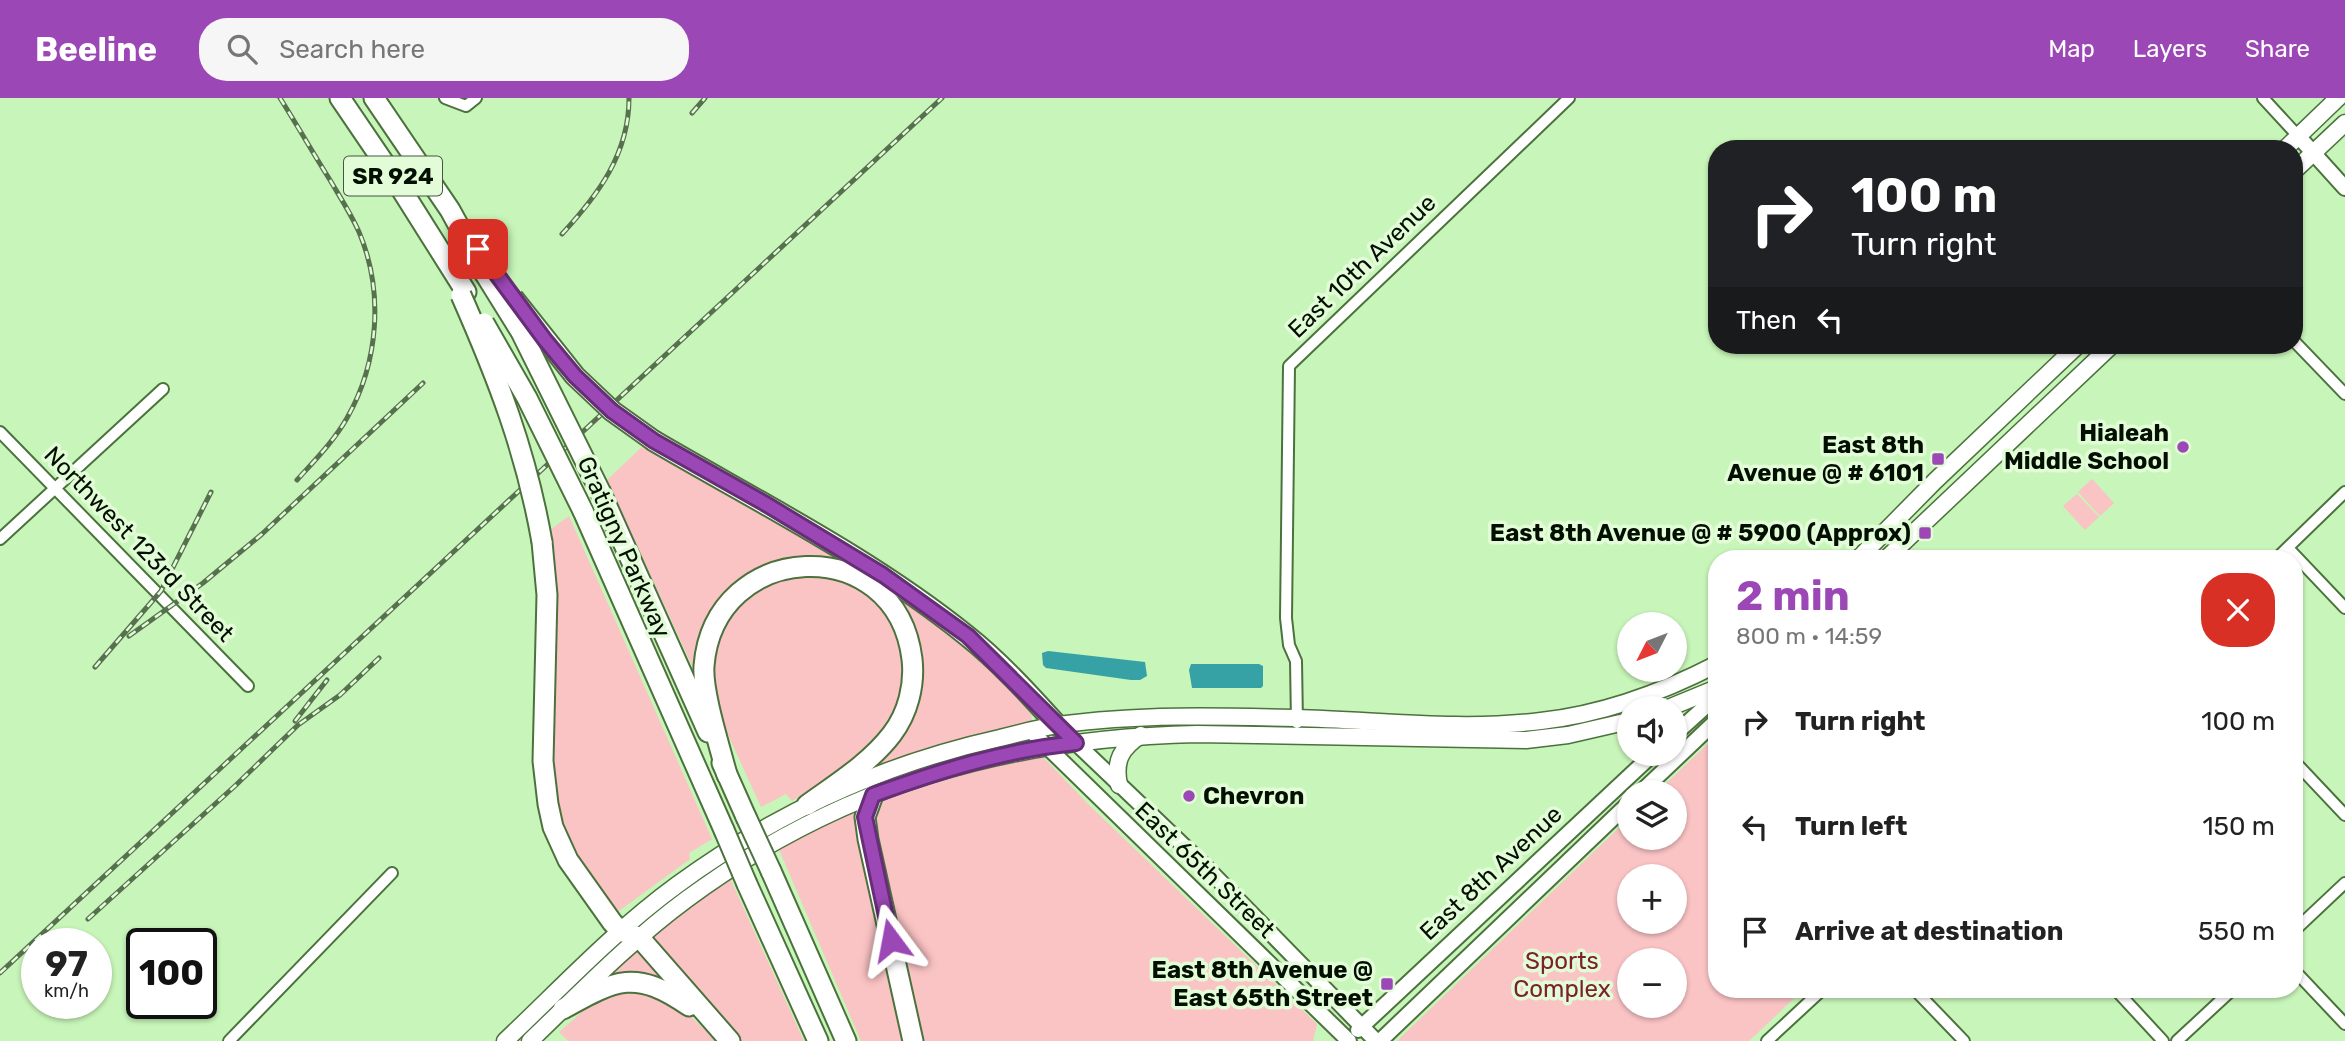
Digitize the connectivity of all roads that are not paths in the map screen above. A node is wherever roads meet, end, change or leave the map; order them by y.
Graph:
1 (340, 98) edge
2 (374, 98) edge
3 (445, 98) edge
4 (477, 98) edge
5 (1569, 98) edge
6 (2263, 98) edge
7 (2338, 98) edge
8 (2345, 123) edge
9 (2298, 136) junction
10 (2294, 140) edge
11 (2302, 140) edge
12 (2303, 142) edge
13 (2313, 153) junction
14 (2303, 162) edge
15 (2345, 187) edge
16 (489, 271) junction
17 (463, 293) junction
18 (2303, 350) edge
19 (2069, 354) edge
20 (2103, 354) edge
21 (163, 388) dead end
22 (2032, 389) junction
23 (2345, 394) edge
24 (2048, 406) junction
25 (0, 432) edge
26 (55, 487) junction
27 (2345, 492) edge
28 (0, 539) edge
29 (1878, 539) junction
30 (2288, 548) edge
31 (1866, 550) edge
32 (1885, 550) edge
33 (1895, 550) edge
34 (2303, 564) edge
35 (2345, 608) edge
36 (1708, 669) edge
37 (248, 686) dead end
38 (1708, 692) edge
39 (1687, 700) edge
40 (1708, 704) edge
41 (1297, 718) junction
42 (1687, 723) edge
43 (1617, 724) edge
44 (1057, 725) junction
45 (1708, 729) edge
46 (1031, 731) junction
47 (1142, 735) junction
48 (1297, 736) junction
49 (1076, 743) junction
50 (1046, 746) junction
51 (1640, 766) edge
52 (2303, 771) edge
53 (727, 775) junction
54 (1654, 780) edge
55 (1119, 785) junction
56 (873, 795) junction
57 (807, 805) junction
58 (1617, 814) edge
59 (2345, 815) edge
60 (392, 873) dead end
61 (1520, 877) junction
62 (2345, 883) edge
63 (1535, 893) junction
64 (2303, 923) edge
65 (629, 934) junction
66 (2303, 980) edge
67 (1813, 998) edge
68 (1923, 998) edge
69 (2123, 998) edge
70 (2222, 998) edge
71 (563, 1009) junction
72 (713, 1023) junction
73 (2345, 1024) edge
74 (1362, 1026) junction
75 (229, 1041) edge
76 (505, 1041) edge
77 (530, 1041) edge
78 (730, 1041) edge
79 (818, 1041) edge
80 (846, 1041) edge
81 (913, 1041) edge
82 (1348, 1041) edge
83 (1378, 1041) edge
84 (1767, 1041) edge
85 (1964, 1041) edge
86 (2163, 1041) edge
87 (2177, 1041) edge

1 - 17 highway, SR 924
2 - 16 highway, Gratigny Parkway / SR 924
3 - 4 street
5 - 41 street, East 10th Avenue
6 - 9 street
7 - 9 main road
8 - 13 main road
9 - 10 main road
9 - 11 main road
12 - 13 main road
13 - 14 main road
13 - 15 main road
16 - 44 highway, bridge
16 - 53 highway, Gratigny Parkway, bridge
17 - 65 highway, bridge
17 - 79 highway, Gratigny Parkway, bridge
18 - 23 street
19 - 22 main road
20 - 24 main road
21 - 26 street
22 - 24 main road
22 - 29 main road
24 - 33 main road
25 - 26 street, Northwest 123rd Street
26 - 28 street
26 - 37 street, Northwest 123rd Street
27 - 30 street
29 - 31 main road
29 - 32 main road
34 - 35 street
36 - 41 main road
38 - 39 main road
40 - 42 main road
41 - 44 main road
41 - 48 street, East 10th Avenue
43 - 48 main road
44 - 46 main road
44 - 49 main road, East 65th Street
45 - 54 main road
46 - 50 main road, East 65th Street
46 - 57 main road
47 - 48 main road
47 - 49 main road
47 - 55 main road
49 - 50 main road
49 - 55 main road, East 65th Street
50 - 56 main road
50 - 82 main road, East 65th Street
51 - 61 main road, East 8th Avenue
52 - 59 street
53 - 57 highway
53 - 80 highway, Gratigny Parkway, bridge
55 - 74 main road, East 65th Street
56 - 65 main road
56 - 81 highway
57 - 65 main road
58 - 63 main road, East 8th Avenue
60 - 75 street
61 - 63 main road
61 - 74 main road, East 8th Avenue
62 - 64 street
63 - 83 main road, East 8th Avenue
65 - 71 main road
65 - 72 highway
65 - 76 main road
66 - 73 street
67 - 84 street
68 - 85 street
69 - 86 street
70 - 87 street
71 - 72 highway
71 - 77 main road
72 - 78 highway
74 - 82 main road, East 8th Avenue
74 - 83 main road, East 65th Street

